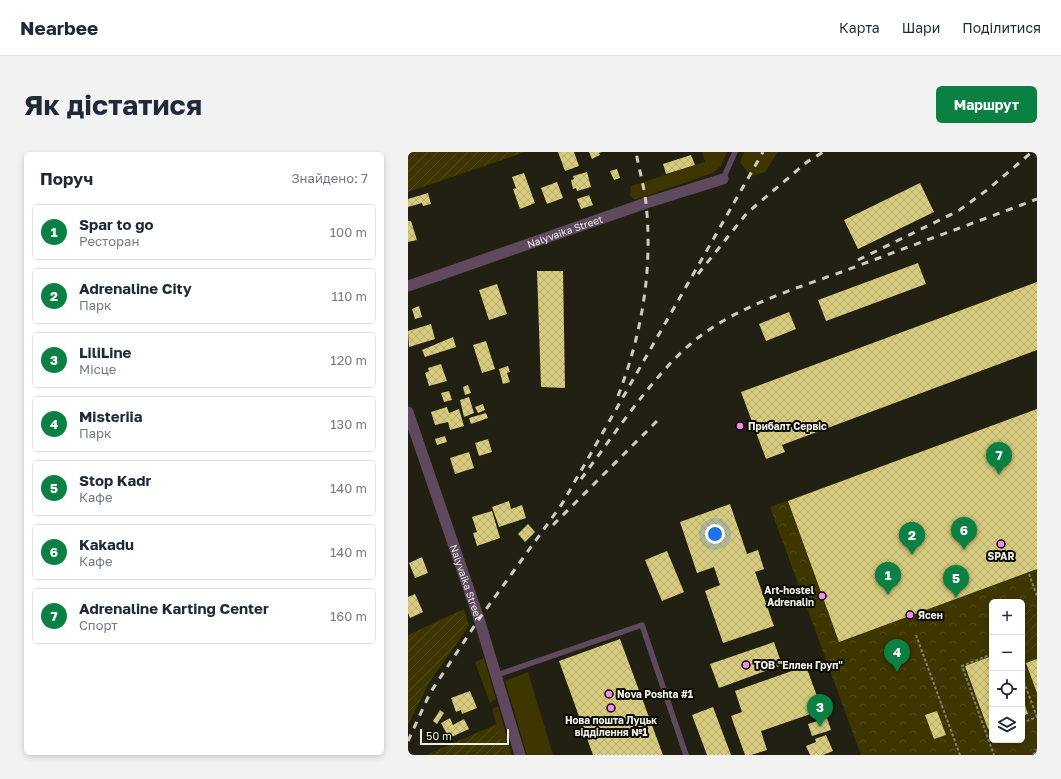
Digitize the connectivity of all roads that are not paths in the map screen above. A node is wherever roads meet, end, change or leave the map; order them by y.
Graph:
1 (735, 152) edge
2 (723, 179) joint
3 (408, 286) edge
4 (408, 412) edge
5 (496, 675) junction
6 (520, 755) edge
7 (686, 755) edge

1 - 2 lane
2 - 3 street, Nalyvaika Street
4 - 5 street, Nalyvaika Street
5 - 6 street, Nalyvaika Street
5 - 7 lane

